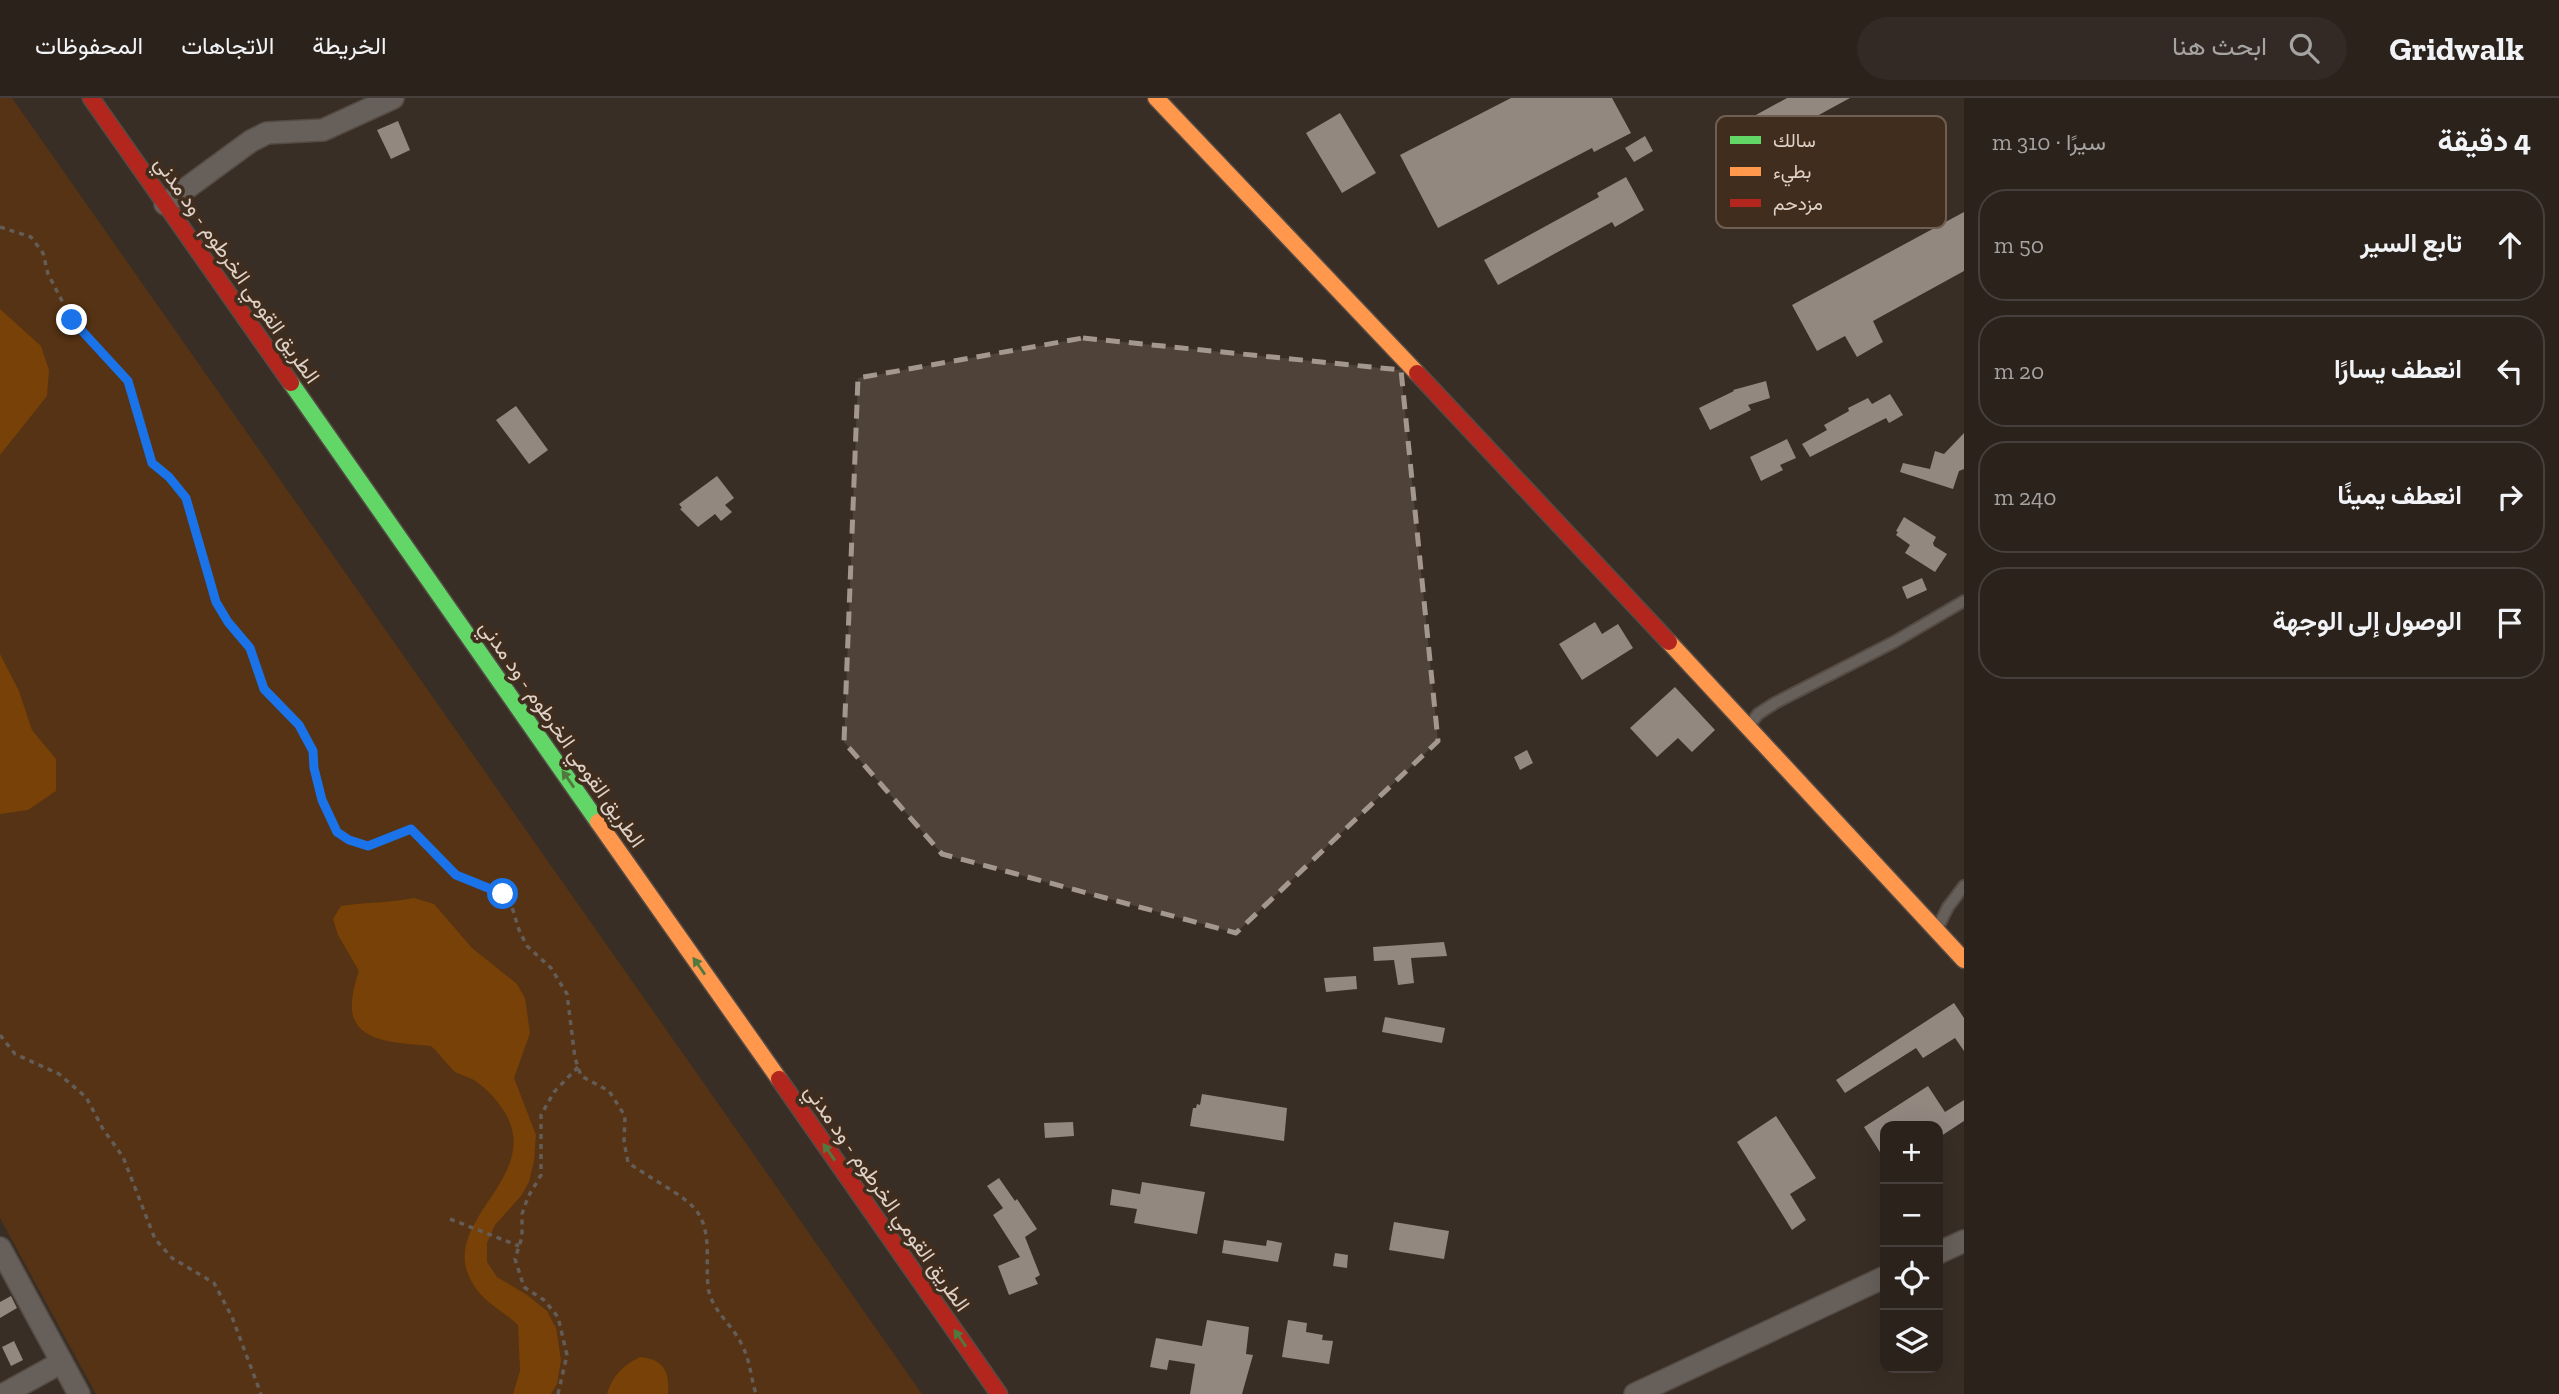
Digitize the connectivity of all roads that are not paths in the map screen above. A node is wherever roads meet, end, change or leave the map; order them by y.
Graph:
1 (91, 98) edge
2 (393, 98) edge
3 (1156, 98) edge
4 (165, 204) junction
5 (1964, 600) edge
6 (1748, 728) junction
7 (1964, 886) edge
8 (1937, 930) junction
9 (1964, 960) edge
10 (1964, 1241) edge
11 (0, 1248) edge
12 (1943, 1251) edge
13 (6, 1275) edge
14 (1880, 1279) edge
15 (62, 1362) junction
16 (4, 1394) edge
17 (79, 1394) edge
18 (999, 1394) edge
19 (1635, 1394) edge

1 - 4 main road, الطريق القومي الخرطوم - ود مدني
2 - 4 street
3 - 6 main road
18 -> 4 main road, الطريق القومي الخرطوم - ود مدني
5 - 6 lane
6 - 8 main road
7 - 8 lane
8 - 9 main road
10 - 12 street
11 - 13 street
13 - 15 street
14 - 19 street
15 - 16 street
15 - 17 street

